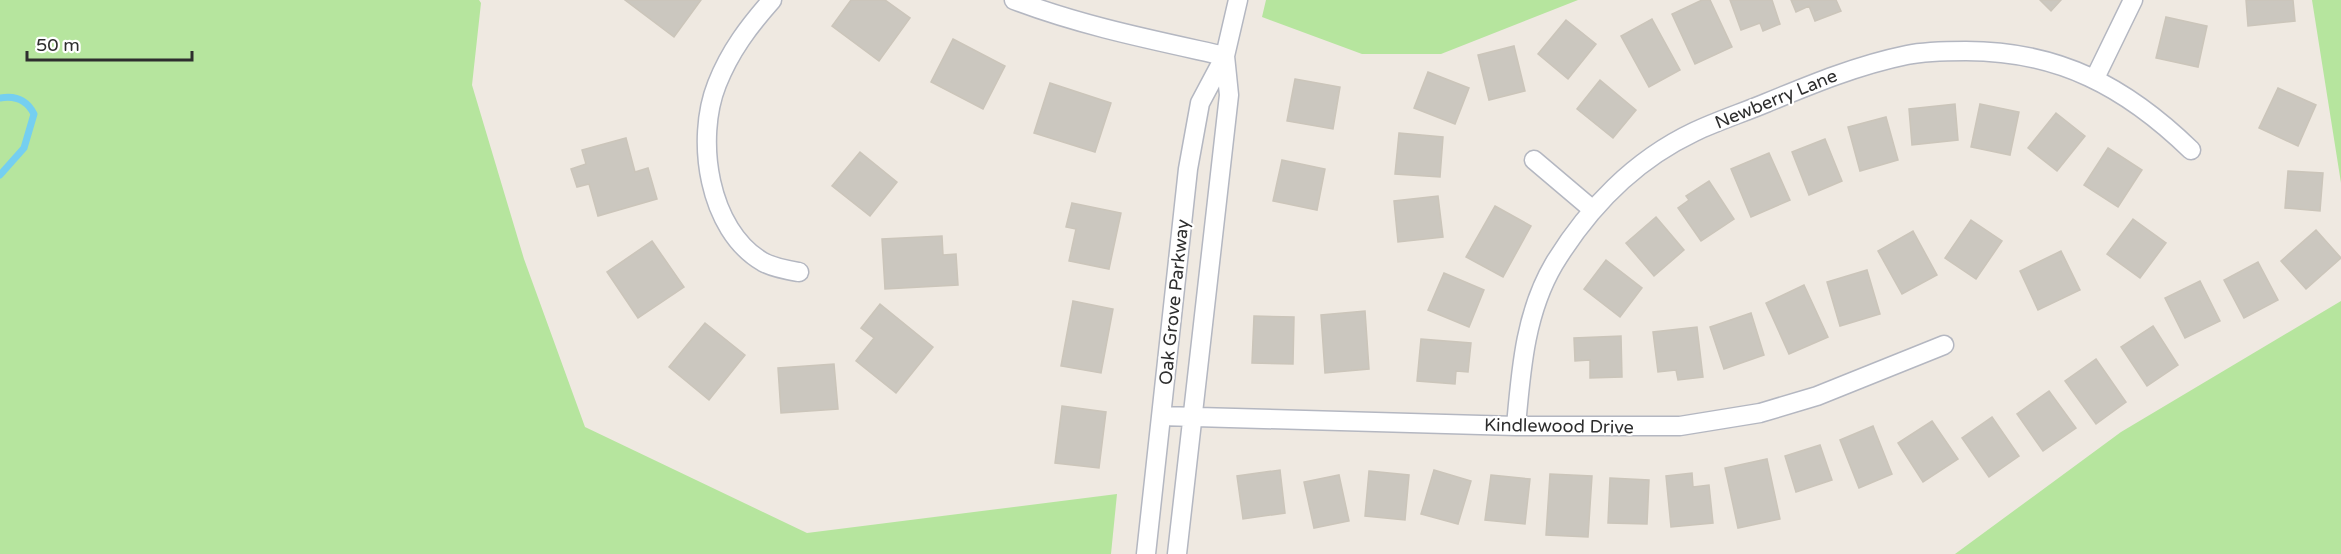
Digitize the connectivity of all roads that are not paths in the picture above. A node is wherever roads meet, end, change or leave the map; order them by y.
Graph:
1 (772, 0) edge
2 (1014, 0) edge
3 (1238, 0) edge
4 (2133, 0) edge
5 (1225, 56) junction
6 (2095, 78) junction
7 (2191, 150) dead end
8 (1534, 160) dead end
9 (1593, 210) junction
10 (799, 272) dead end
11 (1944, 345) dead end
12 (1161, 416) junction
13 (1191, 418) junction
14 (1516, 426) junction
15 (1146, 554) edge
16 (1177, 554) edge

1 - 10 street
2 - 5 street
3 - 5 street, Oak Grove Parkway
4 - 6 street
5 - 12 street, Oak Grove Parkway
5 - 13 street, Oak Grove Parkway
6 - 7 street, Newberry Lane
6 - 9 street, Newberry Lane
8 - 9 street
9 - 14 street, Newberry Lane
11 - 14 street, Kindlewood Drive
12 - 13 street, Kindlewood Drive
12 - 15 street, Oak Grove Parkway
13 - 14 street, Kindlewood Drive
13 - 16 street, Oak Grove Parkway

